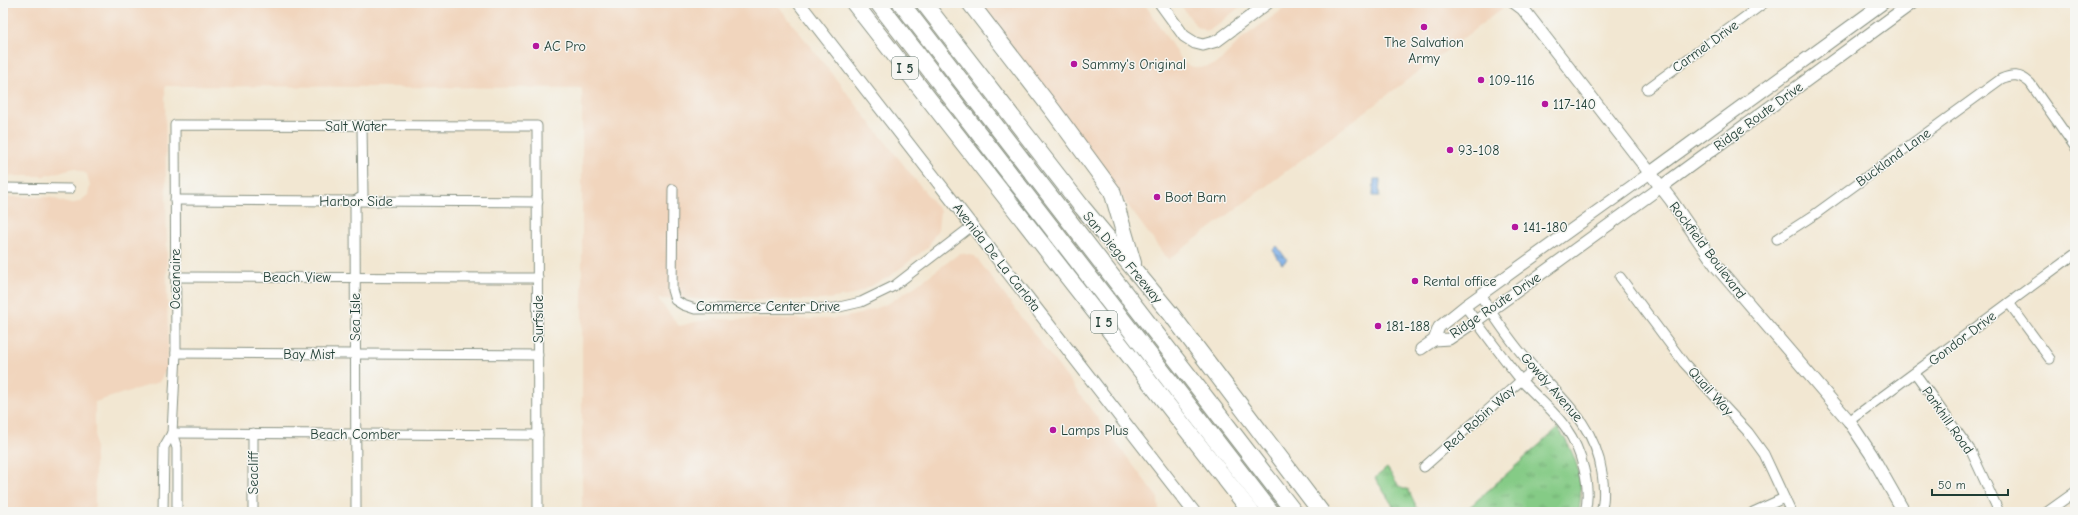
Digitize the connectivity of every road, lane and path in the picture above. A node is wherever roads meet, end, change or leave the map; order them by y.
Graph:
1 (799, 3) edge
2 (854, 3) edge
3 (878, 3) edge
4 (901, 3) edge
5 (924, 3) edge
6 (970, 3) edge
7 (1160, 3) edge
8 (1268, 3) edge
9 (1764, 3) edge
10 (1883, 3) edge
11 (1912, 3) edge
12 (1520, 5) edge
13 (1647, 89) dead end
14 (175, 125) joint
15 (362, 126) junction
16 (537, 126) joint
17 (2075, 147) edge
18 (1650, 173) junction
19 (1661, 186) junction
20 (3, 188) edge
21 (70, 189) dead end
22 (673, 189) dead end
23 (175, 200) junction
24 (355, 201) junction
25 (538, 202) junction
26 (972, 226) junction
27 (1777, 239) dead end
28 (2075, 254) edge
29 (1135, 268) junction
30 (176, 277) junction
31 (1620, 277) dead end
32 (355, 278) junction
33 (538, 278) junction
34 (1480, 295) junction
35 (2009, 303) junction
36 (1465, 306) junction
37 (1490, 310) junction
38 (1476, 321) junction
39 (1434, 340) junction
40 (1421, 349) dead end
41 (176, 353) junction
42 (355, 354) junction
43 (538, 355) junction
44 (2050, 359) dead end
45 (1535, 368) junction
46 (1915, 373) junction
47 (1521, 380) junction
48 (1849, 421) junction
49 (172, 433) junction
50 (253, 433) junction
51 (355, 434) junction
52 (538, 435) junction
53 (1424, 467) dead end
54 (2075, 492) edge
55 (1784, 498) junction
56 (163, 512) edge
57 (177, 512) edge
58 (253, 512) edge
59 (356, 512) edge
60 (538, 512) edge
61 (1194, 512) edge
62 (1251, 512) edge
63 (1271, 512) edge
64 (1294, 512) edge
65 (1321, 512) edge
66 (1585, 512) edge
67 (1602, 512) edge
68 (1753, 512) edge
69 (1791, 512) edge
70 (1904, 512) edge
71 (1999, 512) edge
72 (2047, 512) edge

1 - 26 main road, Avenida De La Carlota
2 - 62 highway, I 5
3 - 63 highway
4 - 64 highway
5 - 29 highway, San Diego Freeway
6 - 29 highway
7 - 8 street
9 - 13 street, Carmel Drive
10 - 18 main road, Ridge Route Drive
11 - 19 main road, Ridge Route Drive
12 - 18 main road, Rockfield Boulevard
14 - 15 street, Salt Water
14 - 23 street, Oceanaire
15 - 16 street, Salt Water
15 - 24 street, Sea Isle
16 - 25 street, Surfside
17 - 27 street, Buckland Lane
18 - 19 main road, Rockfield Boulevard
18 - 34 street, Ridge Route Drive
19 - 37 street, Ridge Route Drive
19 - 48 main road, Rockfield Boulevard
20 - 21 street
22 - 26 street, Commerce Center Drive
23 - 24 street, Harbor Side
23 - 30 street, Oceanaire
24 - 25 street, Harbor Side
24 - 32 street, Sea Isle
25 - 33 street, Surfside
26 - 61 main road, Avenida De La Carlota
28 - 35 street, Gondor Drive
29 - 65 highway, San Diego Freeway
30 - 32 street, Beach View
30 - 41 street, Oceanaire
31 - 55 street, Quail Way
32 - 33 street, Beach View
32 - 42 street, Sea Isle
33 - 43 street, Surfside
34 - 36 street, Ridge Route Drive
34 - 37 street, Gowdy Avenue
35 - 44 street
35 - 46 street, Gondor Drive
36 - 38 street, Gowdy Avenue
36 - 39 street, Ridge Route Drive
37 - 38 street, Ridge Route Drive
37 - 45 street, Gowdy Avenue
38 - 39 street, Ridge Route Drive
38 - 47 street, Gowdy Avenue
39 - 40 street
41 - 42 street, Bay Mist
41 - 49 street, Oceanaire
42 - 43 street, Bay Mist
42 - 51 street, Sea Isle
43 - 52 street, Surfside
45 - 47 street, Red Robin Way
45 - 67 street, Gowdy Avenue
46 - 48 street, Gondor Drive
46 - 71 street, Parkhill Road
47 - 53 street, Red Robin Way
47 - 66 street, Gowdy Avenue
48 - 70 main road, Rockfield Boulevard
49 - 50 street, Beach Comber
49 - 56 street, Oceanaire
49 - 57 street, Oceanaire
50 - 51 street, Beach Comber
50 - 58 street, Seacliff
51 - 52 street, Beach Comber
51 - 59 street, Sea Isle
52 - 60 street, Surfside
54 - 72 street
55 - 68 street
55 - 69 street, Quail Way

